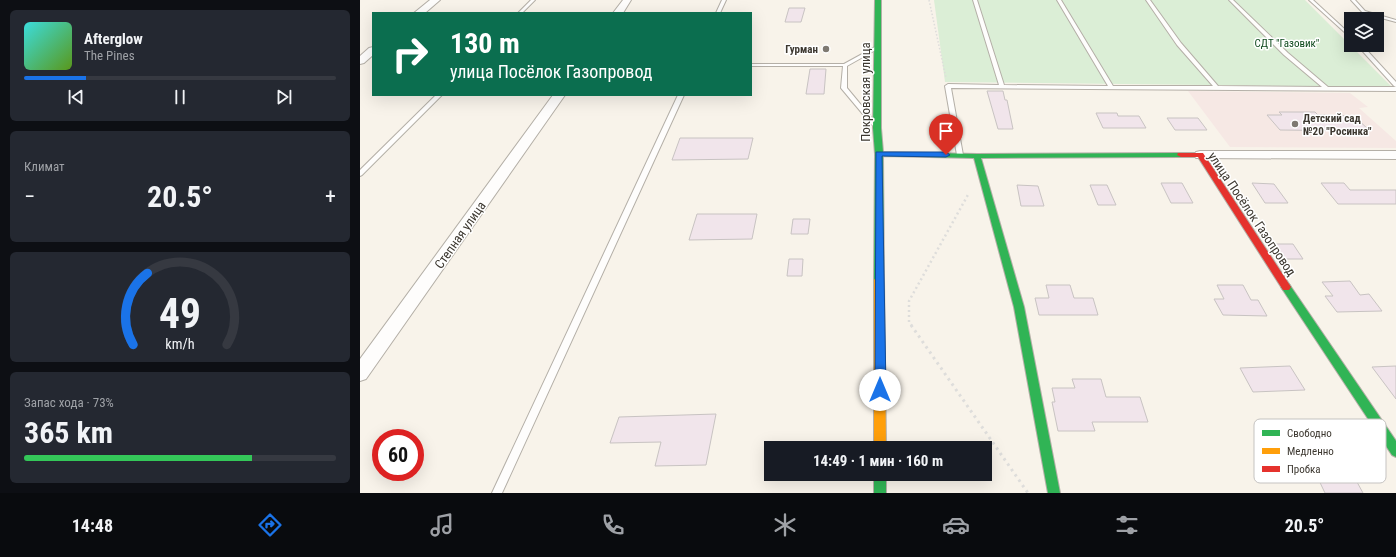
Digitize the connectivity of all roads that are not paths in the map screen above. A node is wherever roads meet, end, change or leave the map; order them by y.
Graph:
1 (436, 0) edge
2 (533, 0) edge
3 (628, 0) edge
4 (724, 0) edge
5 (878, 0) edge
6 (975, 0) edge
7 (1059, 0) edge
8 (1148, 0) edge
9 (1231, 0) edge
10 (1311, 0) edge
11 (1353, 0) edge
12 (420, 12) edge
13 (521, 12) edge
14 (619, 12) edge
15 (718, 12) edge
16 (1396, 20) edge
17 (1344, 31) edge
18 (878, 48) junction
19 (1365, 52) edge
20 (752, 65) edge
21 (846, 65) junction
22 (1396, 85) edge
23 (1002, 86) junction
24 (1111, 87) junction
25 (1217, 88) junction
26 (1326, 88) junction
27 (1396, 89) edge
28 (437, 96) edge
29 (558, 96) edge
30 (681, 96) edge
31 (877, 128) junction
32 (879, 154) junction
33 (960, 155) junction
34 (1200, 155) junction
35 (1396, 155) edge
36 (977, 156) junction
37 (360, 174) edge
38 (360, 374) edge
39 (1375, 419) edge
40 (1386, 436) edge
41 (880, 441) edge
42 (1396, 450) edge
43 (880, 481) edge
44 (497, 493) edge
45 (880, 493) edge
46 (1054, 493) edge

1 - 12 street
2 - 13 lane
3 - 14 street
4 - 15 lane
5 - 18 street, Покровская улица
6 - 23 lane
7 - 24 lane
8 - 25 lane
9 - 26 lane
10 - 17 lane
11 - 16 lane
18 - 21 lane
18 - 31 street, Покровская улица
19 - 22 lane
20 - 21 lane
21 - 31 lane
23 - 24 lane
23 - 33 lane
24 - 25 lane
25 - 26 lane
26 - 27 lane
28 - 37 lane
29 - 38 street, Степная улица
30 - 44 lane
31 - 32 street, Покровская улица
32 - 33 street, улица Посёлок Газопровод
32 - 41 street, Покровская улица
33 - 36 street, улица Посёлок Газопровод
34 - 35 street
34 - 36 street, улица Посёлок Газопровод
34 - 39 street, улица Посёлок Газопровод
36 - 46 street
40 - 42 street, улица Посёлок Газопровод
43 - 45 street

